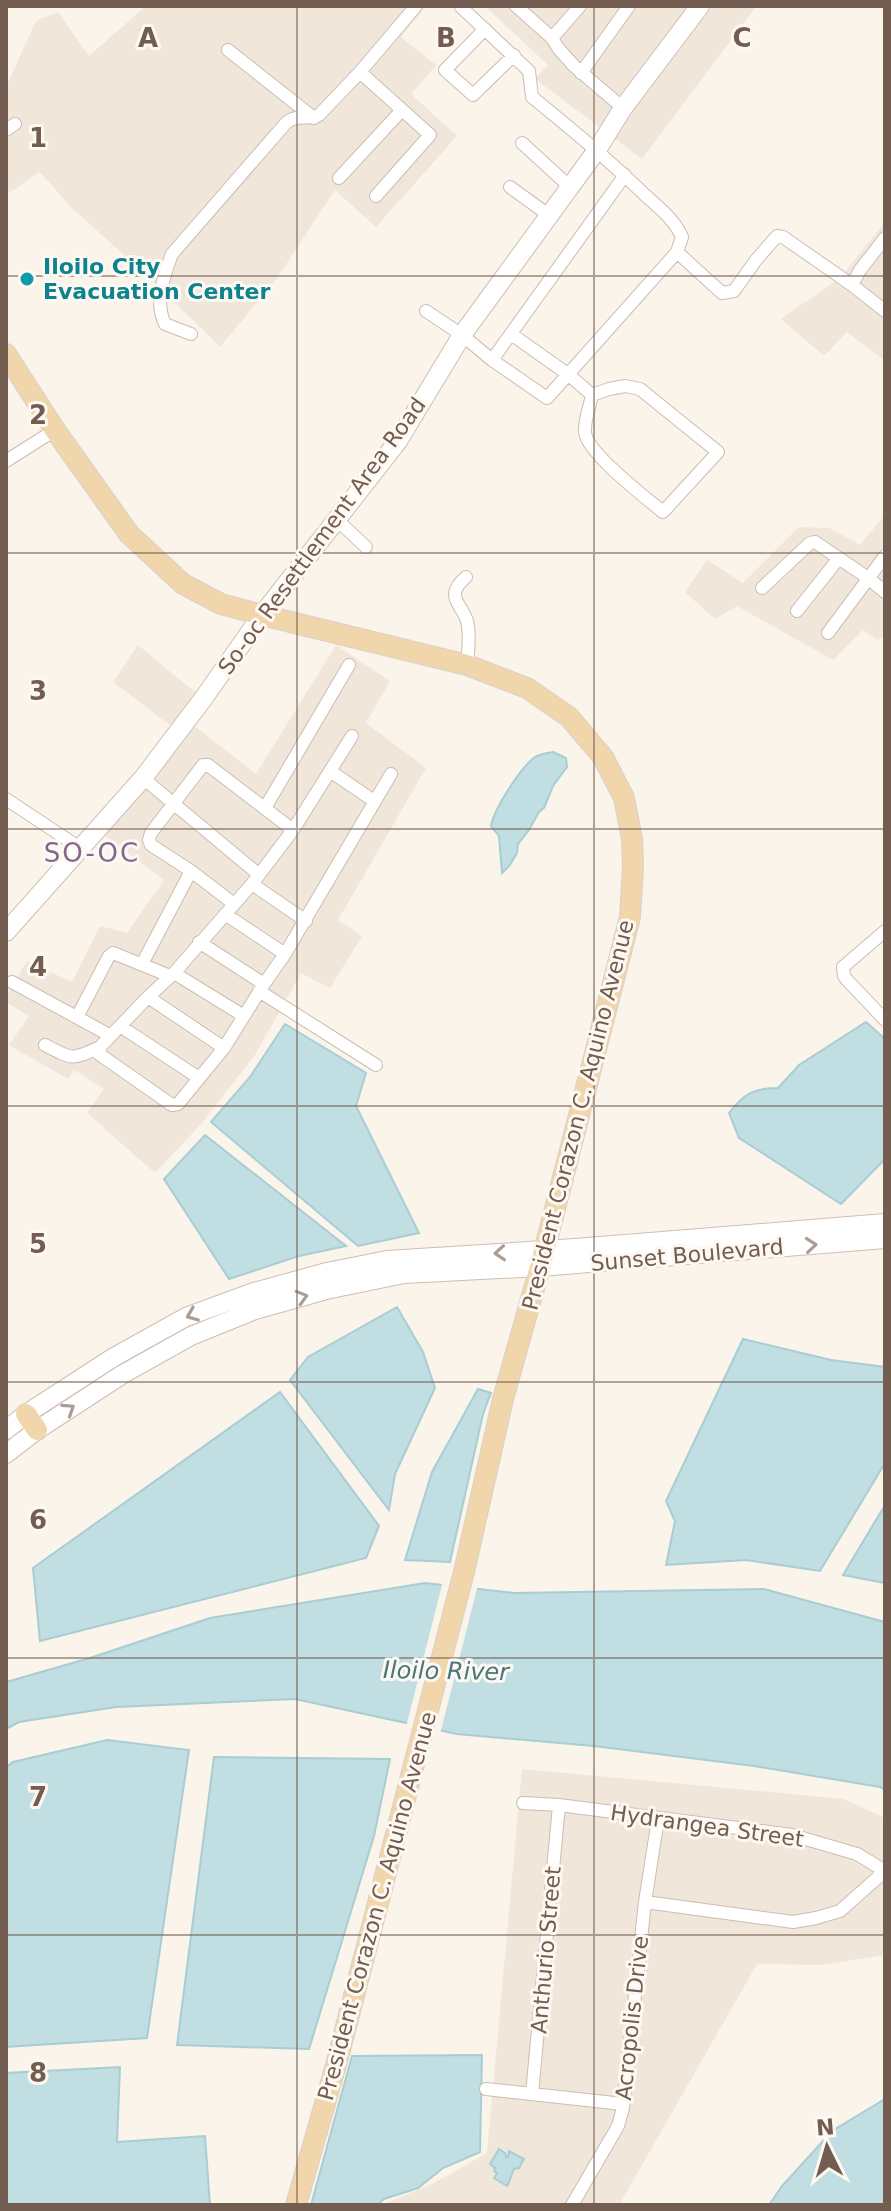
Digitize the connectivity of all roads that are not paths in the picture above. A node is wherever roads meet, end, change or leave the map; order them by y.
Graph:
1 (416, 6) edge
2 (516, 6) edge
3 (580, 6) edge
4 (629, 6) edge
5 (700, 6) edge
6 (461, 7) edge
7 (485, 29) junction
8 (552, 38) junction
9 (228, 50) dead end
10 (514, 55) junction
11 (360, 72) junction
12 (581, 73) junction
13 (623, 108) junction
14 (402, 110) junction
15 (314, 118) junction
16 (522, 143) dead end
17 (597, 150) junction
18 (625, 175) junction
19 (339, 178) dead end
20 (510, 187) dead end
21 (570, 187) junction
22 (376, 196) dead end
23 (550, 216) junction
24 (885, 238) edge
25 (677, 252) junction
26 (852, 285) junction
27 (884, 307) edge
28 (426, 311) dead end
29 (191, 334) dead end
30 (511, 334) junction
31 (462, 335) junction
32 (6, 354) edge
33 (492, 360) junction
34 (569, 375) junction
35 (592, 395) junction
36 (55, 430) junction
37 (6, 461) edge
38 (337, 520) junction
39 (366, 547) dead end
40 (885, 556) edge
41 (839, 558) junction
42 (466, 577) dead end
43 (868, 578) junction
44 (762, 588) dead end
45 (885, 592) edge
46 (797, 611) dead end
47 (262, 615) junction
48 (828, 633) dead end
49 (349, 665) dead end
50 (467, 665) junction
51 (352, 736) dead end
52 (330, 771) junction
53 (391, 774) dead end
54 (143, 778) junction
55 (6, 799) edge
56 (374, 801) junction
57 (174, 802) junction
58 (265, 808) junction
59 (293, 830) junction
60 (80, 848) junction
61 (191, 871) junction
62 (255, 879) junction
63 (230, 909) junction
64 (306, 921) junction
65 (885, 931) edge
66 (6, 932) edge
67 (199, 942) junction
68 (285, 954) junction
69 (142, 964) junction
70 (172, 974) junction
71 (12, 982) dead end
72 (261, 988) junction
73 (148, 997) junction
74 (244, 1016) junction
75 (77, 1017) junction
76 (885, 1020) edge
77 (116, 1031) junction
78 (45, 1045) dead end
79 (100, 1047) junction
80 (224, 1048) junction
81 (376, 1065) dead end
82 (199, 1078) junction
83 (885, 1223) edge
84 (885, 1239) edge
85 (543, 1259) junction
86 (31, 1422) junction
87 (6, 1430) edge
88 (6, 1454) edge
89 (523, 1803) dead end
90 (559, 1805) junction
91 (658, 1819) junction
92 (885, 1871) edge
93 (645, 1902) junction
94 (486, 2089) dead end
95 (532, 2094) junction
96 (623, 2104) junction
97 (296, 2205) edge
98 (572, 2205) edge

1 - 11 street
2 - 8 street
3 - 8 street
4 - 12 street
5 - 13 main road, So-oc Resettlement Area Road
6 - 7 street
7 - 10 street
7 - 10 street
8 - 12 street
9 - 15 street
10 - 17 street
11 - 14 street
11 - 15 street
12 - 13 street
13 - 17 main road, So-oc Resettlement Area Road
14 - 19 street
14 - 22 street
15 - 29 street
16 - 21 street
17 - 18 street
17 - 21 main road, So-oc Resettlement Area Road
18 - 25 street
18 - 30 street
20 - 23 street
21 - 23 main road, So-oc Resettlement Area Road
23 - 31 main road, So-oc Resettlement Area Road
24 - 26 street
25 - 26 street
25 - 34 street
26 - 27 street
28 - 31 street
30 - 33 street
30 - 34 street
31 - 33 street
31 - 38 main road, So-oc Resettlement Area Road
32 - 36 main road, President Corazon C. Aquino Avenue
33 - 34 street
34 - 35 street
35 - 35 street
36 - 37 street
36 - 47 main road, President Corazon C. Aquino Avenue
38 - 39 street
38 - 47 main road, So-oc Resettlement Area Road
40 - 43 street
41 - 43 street
41 - 44 street
41 - 46 street
42 - 50 street
43 - 45 street
43 - 48 street
47 - 50 main road, President Corazon C. Aquino Avenue
47 - 54 main road, So-oc Resettlement Area Road
49 - 58 street
50 - 85 main road, President Corazon C. Aquino Avenue
51 - 52 street
52 - 56 street
52 - 59 street
53 - 56 street
54 - 57 street
54 - 60 main road, So-oc Resettlement Area Road
55 - 60 street
56 - 64 street
57 - 58 street
57 - 61 street
57 - 62 street
58 - 59 street
59 - 62 street
60 - 66 main road, So-oc Resettlement Area Road
61 - 63 street
61 - 69 street
62 - 63 street
62 - 64 street
63 - 67 street
63 - 68 street
64 - 68 street
65 - 76 street
67 - 70 street
67 - 72 street
68 - 72 street
69 - 70 street
69 - 75 street
70 - 73 street
70 - 74 street
71 - 75 street
72 - 74 street
72 - 81 street
73 - 77 street
73 - 80 street
74 - 80 street
75 - 77 street
77 - 79 street
77 - 82 street
78 - 79 street
79 - 82 street
80 - 82 street
83 - 85 main road, Sunset Boulevard
85 -> 84 main road, Sunset Boulevard
85 - 86 main road, Sunset Boulevard
85 - 97 main road, President Corazon C. Aquino Avenue
86 - 87 main road, Sunset Boulevard
86 - 88 main road, Sunset Boulevard
89 - 90 street, Hydrangea Street
90 - 91 street, Hydrangea Street
90 - 95 street, Anthurio Street
91 - 92 street, Hydrangea Street
91 - 93 street, Acropolis Drive
92 - 93 street
93 - 96 street, Acropolis Drive
94 - 95 street
95 - 96 street
96 - 98 street, Acropolis Drive

